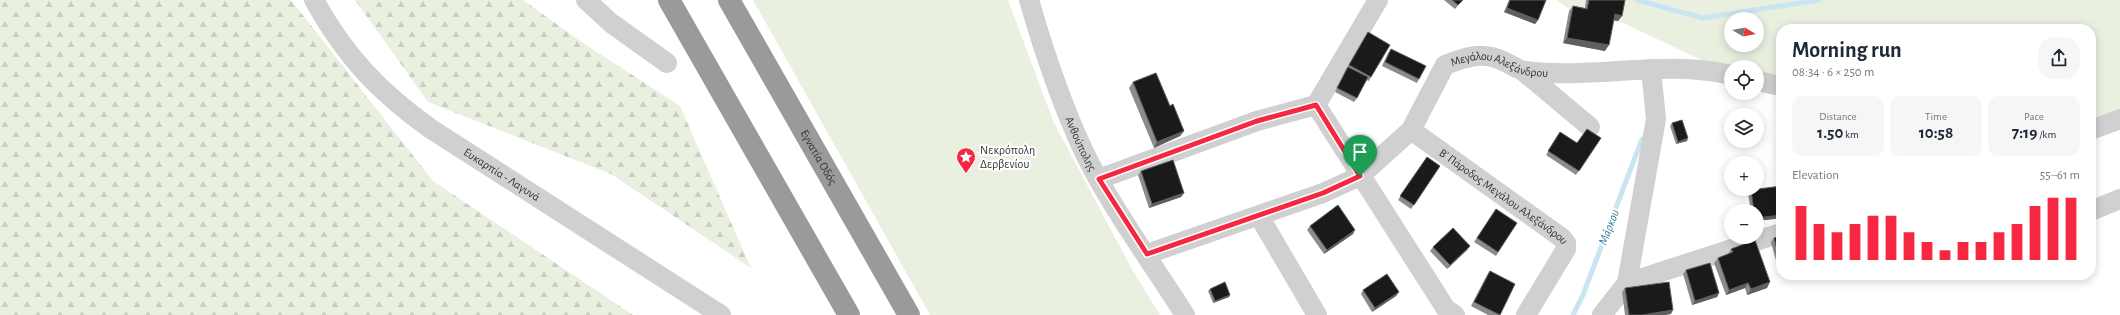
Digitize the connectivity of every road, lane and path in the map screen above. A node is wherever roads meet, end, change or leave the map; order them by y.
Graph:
1 (314, 0) edge
2 (586, 0) edge
3 (669, 0) edge
4 (729, 0) edge
5 (1029, 0) edge
6 (1378, 0) edge
7 (667, 63) dead end
8 (1651, 69) junction
9 (1523, 71) junction
10 (1724, 73) edge
11 (1764, 82) edge
12 (1776, 85) edge
13 (1316, 105) junction
14 (2120, 119) edge
15 (1590, 127) dead end
16 (2096, 128) edge
17 (1411, 130) junction
18 (1360, 176) junction
19 (1099, 179) junction
20 (2120, 199) edge
21 (2096, 209) edge
22 (1259, 216) junction
23 (1776, 235) edge
24 (1147, 254) junction
25 (1627, 283) junction
26 (721, 315) edge
27 (849, 315) edge
28 (909, 315) edge
29 (1185, 315) edge
30 (1317, 315) edge
31 (1455, 315) edge
32 (1526, 315) edge
33 (1602, 315) edge

1 - 26 street, Ευκαρπία - Λαγυνά
2 - 7 street
3 - 27 highway
4 - 28 highway, Εγνατία Οδός
5 - 19 street, Ανθούπολης
6 - 13 street
8 - 9 street, Μεγάλου Αλεξάνδρου
8 - 10 street, Μεγάλου Αλεξάνδρου
8 - 25 street
9 - 15 street
9 - 17 street, Μεγάλου Αλεξάνδρου
11 - 12 street
13 - 18 street
13 - 19 street
14 - 16 street
17 - 18 street, Μεγάλου Αλεξάνδρου
17 - 32 street, Β' Πάροδος Μεγάλου Αλεξάνδρου
18 - 22 street, Μεγάλου Αλεξάνδρου
18 - 31 street
19 - 24 street, Ανθούπολης
20 - 21 street
22 - 24 street, Μεγάλου Αλεξάνδρου
22 - 30 street
23 - 25 street
24 - 29 street, Ανθούπολης
25 - 33 street

